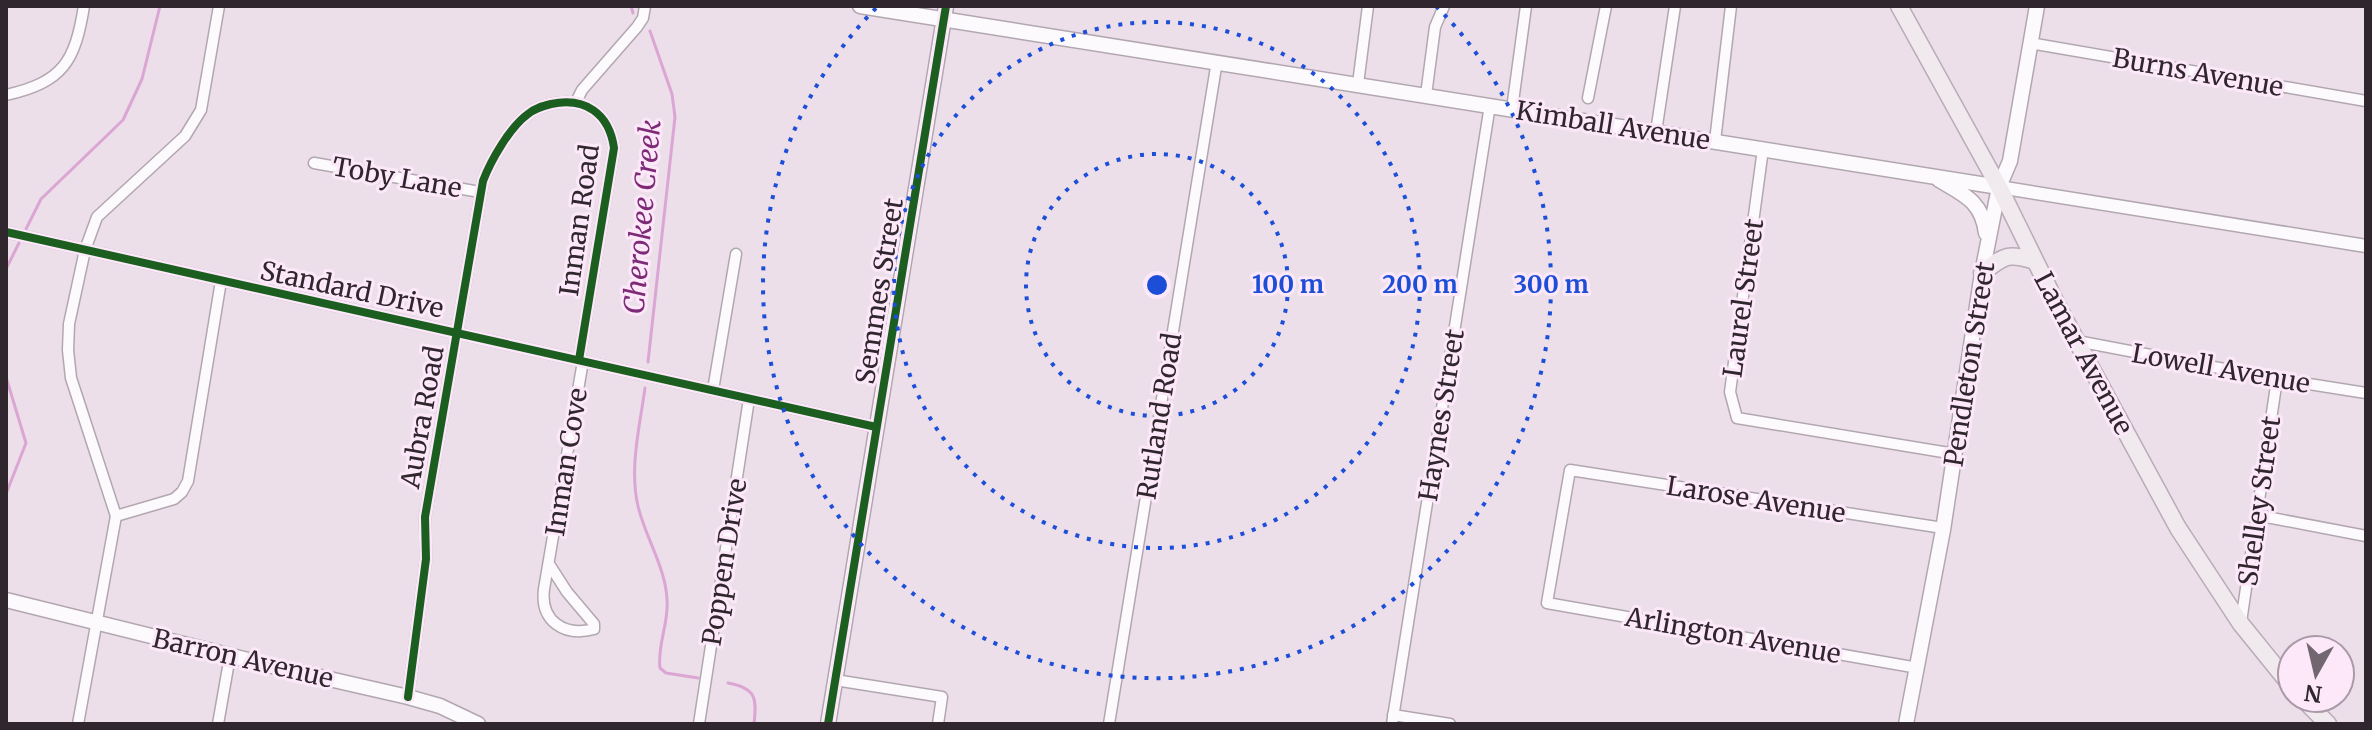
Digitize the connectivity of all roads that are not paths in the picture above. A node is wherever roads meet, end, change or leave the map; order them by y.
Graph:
1 (84, 6) edge
2 (219, 6) edge
3 (645, 6) edge
4 (860, 6) edge
5 (1368, 6) edge
6 (1444, 6) edge
7 (1526, 6) edge
8 (1606, 6) edge
9 (1675, 6) edge
10 (1731, 6) edge
11 (1899, 6) edge
12 (2037, 6) edge
13 (945, 13) edge
14 (2030, 43) junction
15 (1217, 61) junction
16 (1358, 84) junction
17 (6, 95) edge
18 (1426, 95) junction
19 (1588, 98) dead end
20 (2366, 101) edge
21 (576, 102) junction
22 (1490, 105) junction
23 (1512, 109) junction
24 (1656, 132) junction
25 (1715, 141) junction
26 (1763, 149) junction
27 (314, 163) dead end
28 (1932, 176) junction
29 (1999, 187) junction
30 (480, 192) junction
31 (6, 232) edge
32 (1988, 246) junction
33 (2366, 246) edge
34 (85, 250) junction
35 (736, 254) dead end
36 (2035, 261) junction
37 (1982, 273) junction
38 (221, 281) junction
39 (457, 333) junction
40 (2077, 341) junction
41 (581, 360) junction
42 (2277, 379) junction
43 (713, 390) junction
44 (2366, 393) edge
45 (749, 399) junction
46 (876, 427) junction
47 (1955, 454) junction
48 (2256, 515) junction
49 (116, 516) junction
50 (1943, 528) junction
51 (2366, 536) edge
52 (549, 564) junction
53 (6, 600) edge
54 (1547, 603) joint
55 (96, 623) junction
56 (2241, 624) junction
57 (230, 656) junction
58 (2276, 667) edge
59 (1918, 668) junction
60 (835, 680) junction
61 (408, 697) junction
62 (1393, 719) edge
63 (78, 724) edge
64 (218, 724) edge
65 (478, 724) edge
66 (699, 724) edge
67 (828, 724) edge
68 (938, 724) edge
69 (1109, 724) edge
70 (1450, 724) edge
71 (1906, 724) edge

1 - 17 street
2 - 34 street
3 - 21 street
4 - 13 main road, Kimball Avenue
5 - 16 street
6 - 18 street
7 - 23 street
8 - 19 street
9 - 24 street
10 - 25 street
11 - 29 main road, Lamar Avenue
12 - 14 main road, Pendleton Street
13 - 15 main road, Kimball Avenue
13 - 46 main road, Semmes Street
14 - 20 street, Burns Avenue
14 - 29 main road, Pendleton Street
15 - 16 main road, Kimball Avenue
15 - 69 street, Rutland Road
16 - 18 main road, Kimball Avenue
18 - 22 main road, Kimball Avenue
21 - 30 street, Aubra Road
21 - 41 street, Inman Road
22 - 23 main road, Kimball Avenue
22 - 62 street, Haynes Street
23 - 24 main road, Kimball Avenue
24 - 25 main road, Kimball Avenue
25 - 26 main road, Kimball Avenue
26 - 28 main road, Kimball Avenue
26 - 47 street, Laurel Street
27 - 30 street, Toby Lane
28 - 29 main road, Kimball Avenue
28 - 32 main road
29 - 32 main road, Pendleton Street
29 - 33 street, Kimball Avenue
29 - 36 main road, Lamar Avenue
30 - 39 street, Aubra Road
31 - 34 street, Standard Drive
32 - 37 main road, Pendleton Street
34 - 38 street, Standard Drive
34 - 49 street
35 - 43 street
36 - 37 main road
36 - 40 main road, Lamar Avenue
37 - 47 main road, Pendleton Street
38 - 39 street, Standard Drive
38 - 49 street
39 - 41 street, Standard Drive
39 - 61 street, Aubra Road
40 - 42 street, Lowell Avenue
40 - 56 main road, Lamar Avenue
41 - 43 street, Standard Drive
41 - 52 street, Inman Cove
42 - 44 street, Lowell Avenue
42 - 48 street, Shelley Street
43 - 45 street, Standard Drive
45 - 46 street, Standard Drive
45 - 66 street, Poppen Drive
46 - 60 main road, Semmes Street
47 - 50 main road, Pendleton Street
48 - 51 street
48 - 56 street, Shelley Street
49 - 55 street
50 - 54 street, Larose Avenue
50 - 59 main road, Pendleton Street
52 - 52 street, Inman Cove
53 - 55 main road, Barron Avenue
54 - 59 street, Arlington Avenue
55 - 57 main road, Barron Avenue
55 - 63 street
56 - 58 main road, Lamar Avenue
57 - 61 main road, Barron Avenue
57 - 64 street
59 - 71 main road, Pendleton Street
60 - 67 main road, Semmes Street
60 - 68 street
61 - 65 main road, Barron Avenue
62 - 70 street

